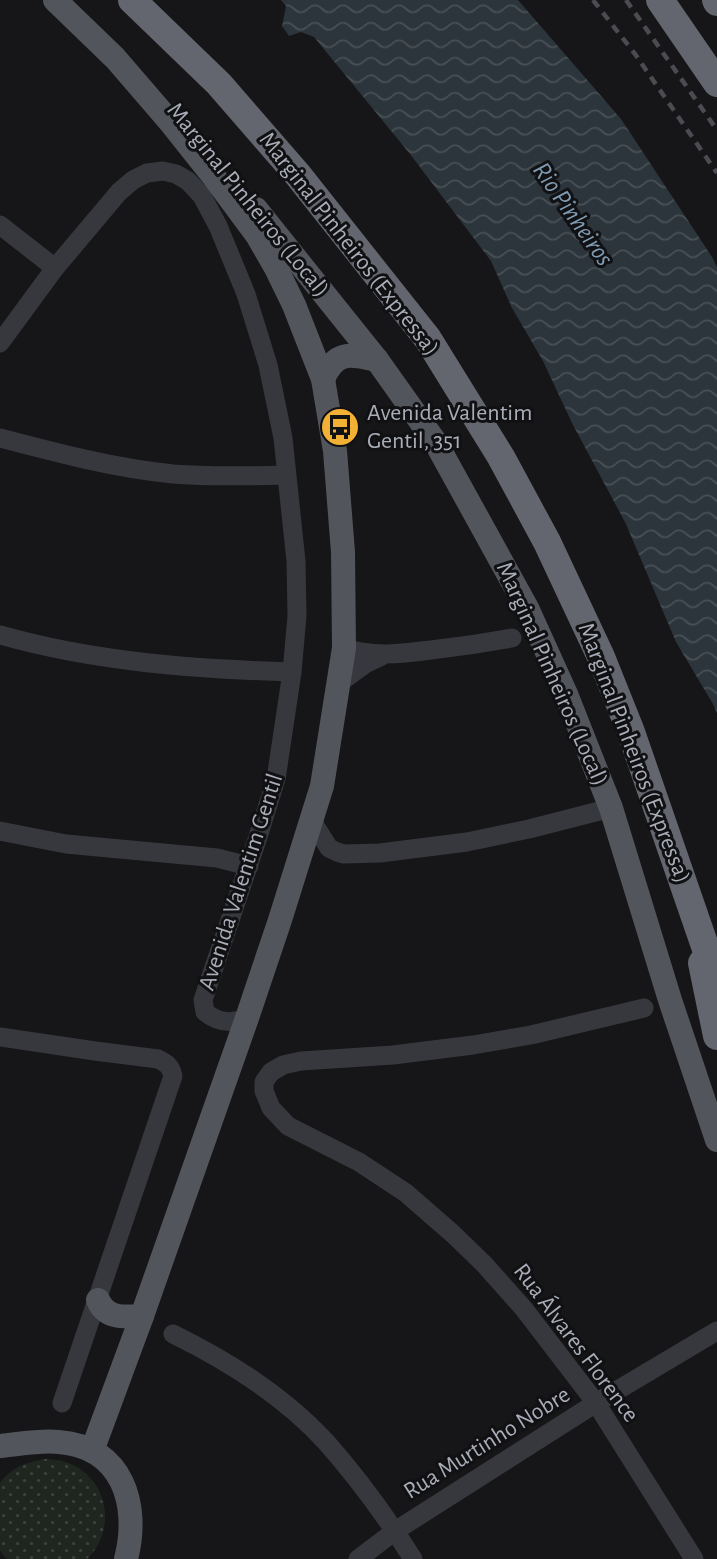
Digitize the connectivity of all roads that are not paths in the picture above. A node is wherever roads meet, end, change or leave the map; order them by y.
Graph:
1 (55, 0) edge
2 (75, 0) edge
3 (132, 0) edge
4 (661, 1) edge
5 (717, 83) edge
6 (0, 225) edge
7 (55, 268) junction
8 (0, 343) edge
9 (377, 360) junction
10 (323, 379) junction
11 (0, 438) edge
12 (286, 475) junction
13 (0, 635) edge
14 (512, 638) dead end
15 (344, 648) junction
16 (383, 655) junction
17 (292, 672) junction
18 (339, 683) junction
19 (611, 808) junction
20 (312, 821) junction
21 (0, 831) edge
22 (249, 866) junction
23 (695, 919) junction
24 (717, 981) edge
25 (644, 1008) dead end
26 (247, 1017) junction
27 (717, 1036) edge
28 (0, 1037) edge
29 (717, 1140) edge
30 (98, 1300) junction
31 (142, 1316) junction
32 (717, 1331) edge
33 (173, 1334) dead end
34 (62, 1403) dead end
35 (596, 1403) junction
36 (0, 1446) edge
37 (92, 1451) junction
38 (395, 1531) junction
39 (126, 1559) edge
40 (358, 1559) edge
41 (413, 1559) edge
42 (694, 1559) edge

1 - 10 main road, Avenida Valentim Gentil
2 - 9 main road, Marginal Pinheiros (Local)
3 - 23 highway, Marginal Pinheiros (Expressa)
4 - 5 highway
6 - 7 street
7 - 8 street
7 - 12 street, Avenida Valentim Gentil
9 - 10 main road
9 - 19 main road, Marginal Pinheiros (Local)
10 - 15 main road, Avenida Valentim Gentil
11 - 12 street
12 - 17 street, Avenida Valentim Gentil
13 - 17 street
14 - 16 street
15 - 16 street
15 - 18 main road, Avenida Valentim Gentil
16 - 18 street
17 - 22 street, Avenida Valentim Gentil
18 - 20 main road, Avenida Valentim Gentil
19 - 20 street
19 - 29 main road, Marginal Pinheiros (Local)
20 - 26 main road, Avenida Valentim Gentil
21 - 22 street
22 - 26 street, Avenida Valentim Gentil
23 - 24 highway, Marginal Pinheiros (Expressa)
23 - 27 highway
25 - 35 street, Rua Álvares Florence
26 - 31 main road, Avenida Valentim Gentil
28 - 30 street
30 - 31 main road
30 - 34 street
31 - 37 main road, Avenida Valentim Gentil
32 - 35 street, Rua Murtinho Nobre
33 - 38 street
35 - 38 street, Rua Murtinho Nobre
35 - 42 street, Rua Álvares Florence
36 - 37 main road
37 - 39 main road
38 - 40 street, Rua Murtinho Nobre
38 - 41 street

